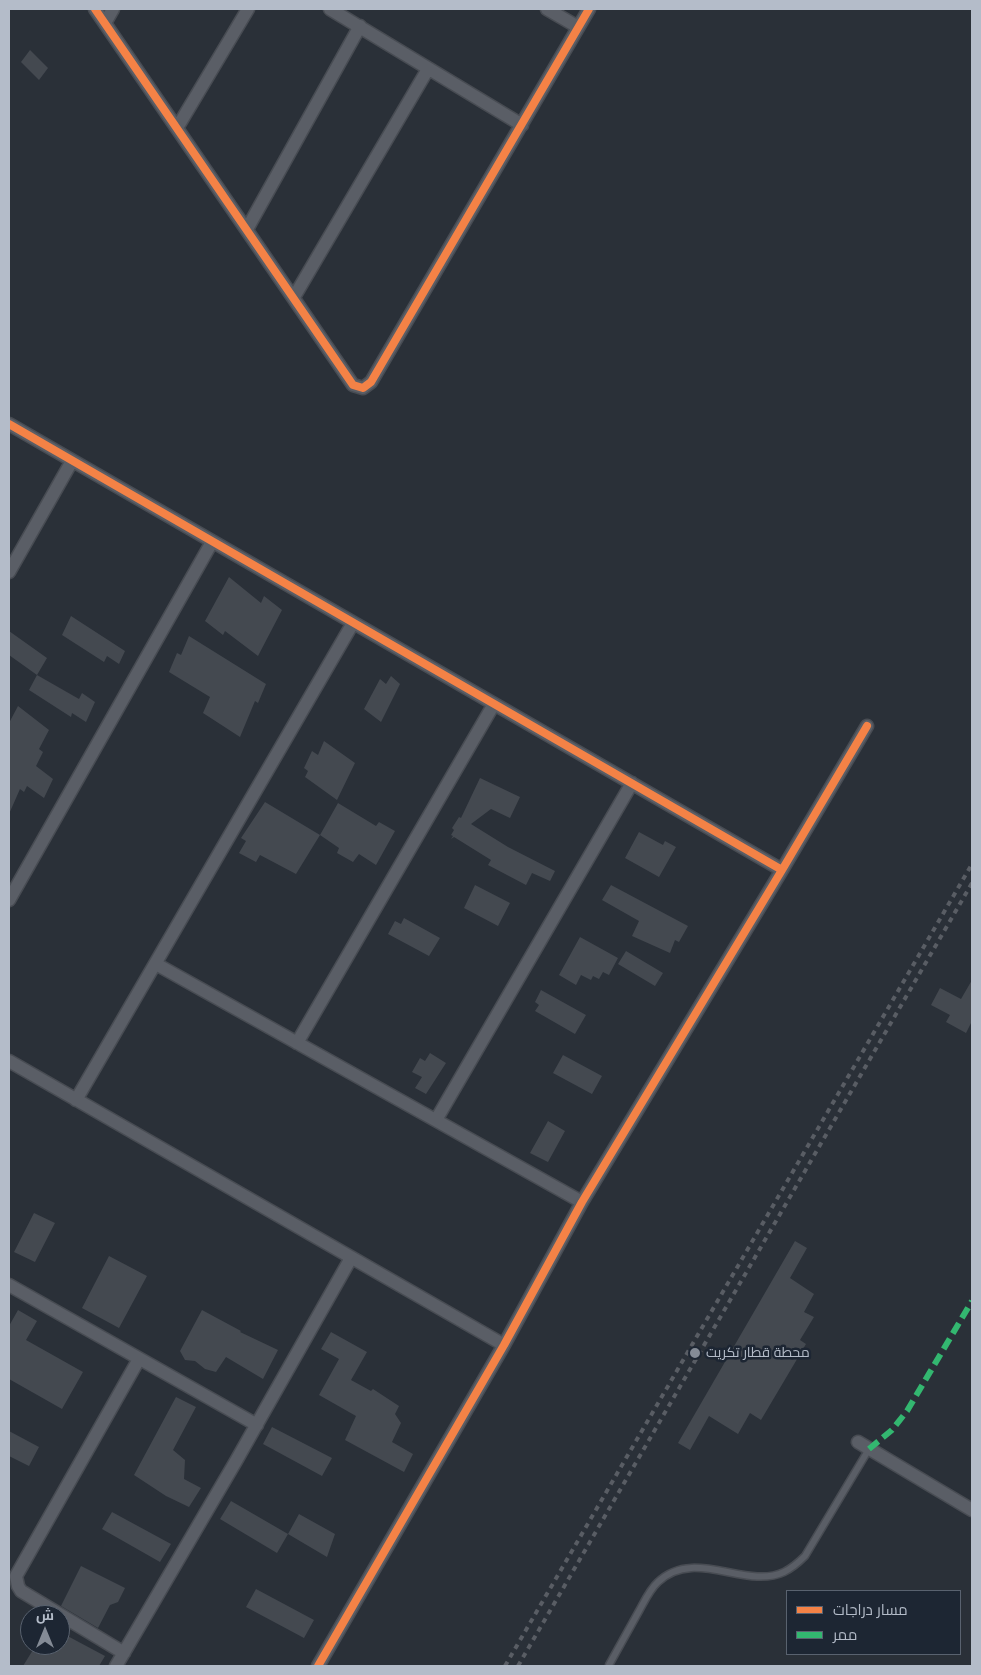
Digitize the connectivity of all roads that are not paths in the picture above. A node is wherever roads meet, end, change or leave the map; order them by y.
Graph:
1 (95, 9) edge
2 (113, 9) edge
3 (248, 9) edge
4 (330, 9) edge
5 (547, 9) edge
6 (589, 9) edge
7 (105, 22) junction
8 (360, 26) junction
9 (578, 27) junction
10 (428, 70) junction
11 (522, 125) junction
12 (177, 128) junction
13 (247, 229) junction
14 (294, 297) junction
15 (9, 424) edge
16 (72, 461) junction
17 (212, 542) junction
18 (9, 572) edge
19 (353, 623) junction
20 (494, 704) junction
21 (867, 726) dead end
22 (632, 783) junction
23 (782, 870) junction
24 (9, 900) edge
25 (156, 964) junction
26 (297, 1042) junction
27 (9, 1061) edge
28 (76, 1100) junction
29 (436, 1120) junction
30 (582, 1202) junction
31 (351, 1258) junction
32 (9, 1285) edge
33 (504, 1345) junction
34 (139, 1359) junction
35 (257, 1425) junction
36 (863, 1446) joint
37 (972, 1510) edge
38 (124, 1653) junction
39 (609, 1665) edge
40 (116, 1666) edge
41 (318, 1666) edge

1 - 7 street
2 - 7 street
3 - 12 street
4 - 8 street
5 - 9 street
6 - 9 street
7 - 12 street
8 - 10 street
8 - 13 street
9 - 11 street
10 - 11 street
10 - 14 street
11 - 14 street
12 - 13 street
13 - 14 street
15 - 16 street
16 - 17 street
16 - 18 street
17 - 19 street
17 - 24 street
19 - 20 street
19 - 25 street
20 - 22 street
20 - 26 street
21 - 23 street
22 - 23 street
22 - 29 street
23 - 30 street
25 - 26 street
25 - 28 street
26 - 29 street
27 - 28 street
28 - 31 street
29 - 30 street
30 - 33 street
31 - 33 street
31 - 35 street
32 - 34 street
33 - 41 street
34 - 35 street
34 - 38 street
35 - 38 street
36 - 37 street
36 - 39 lane
38 - 40 street

